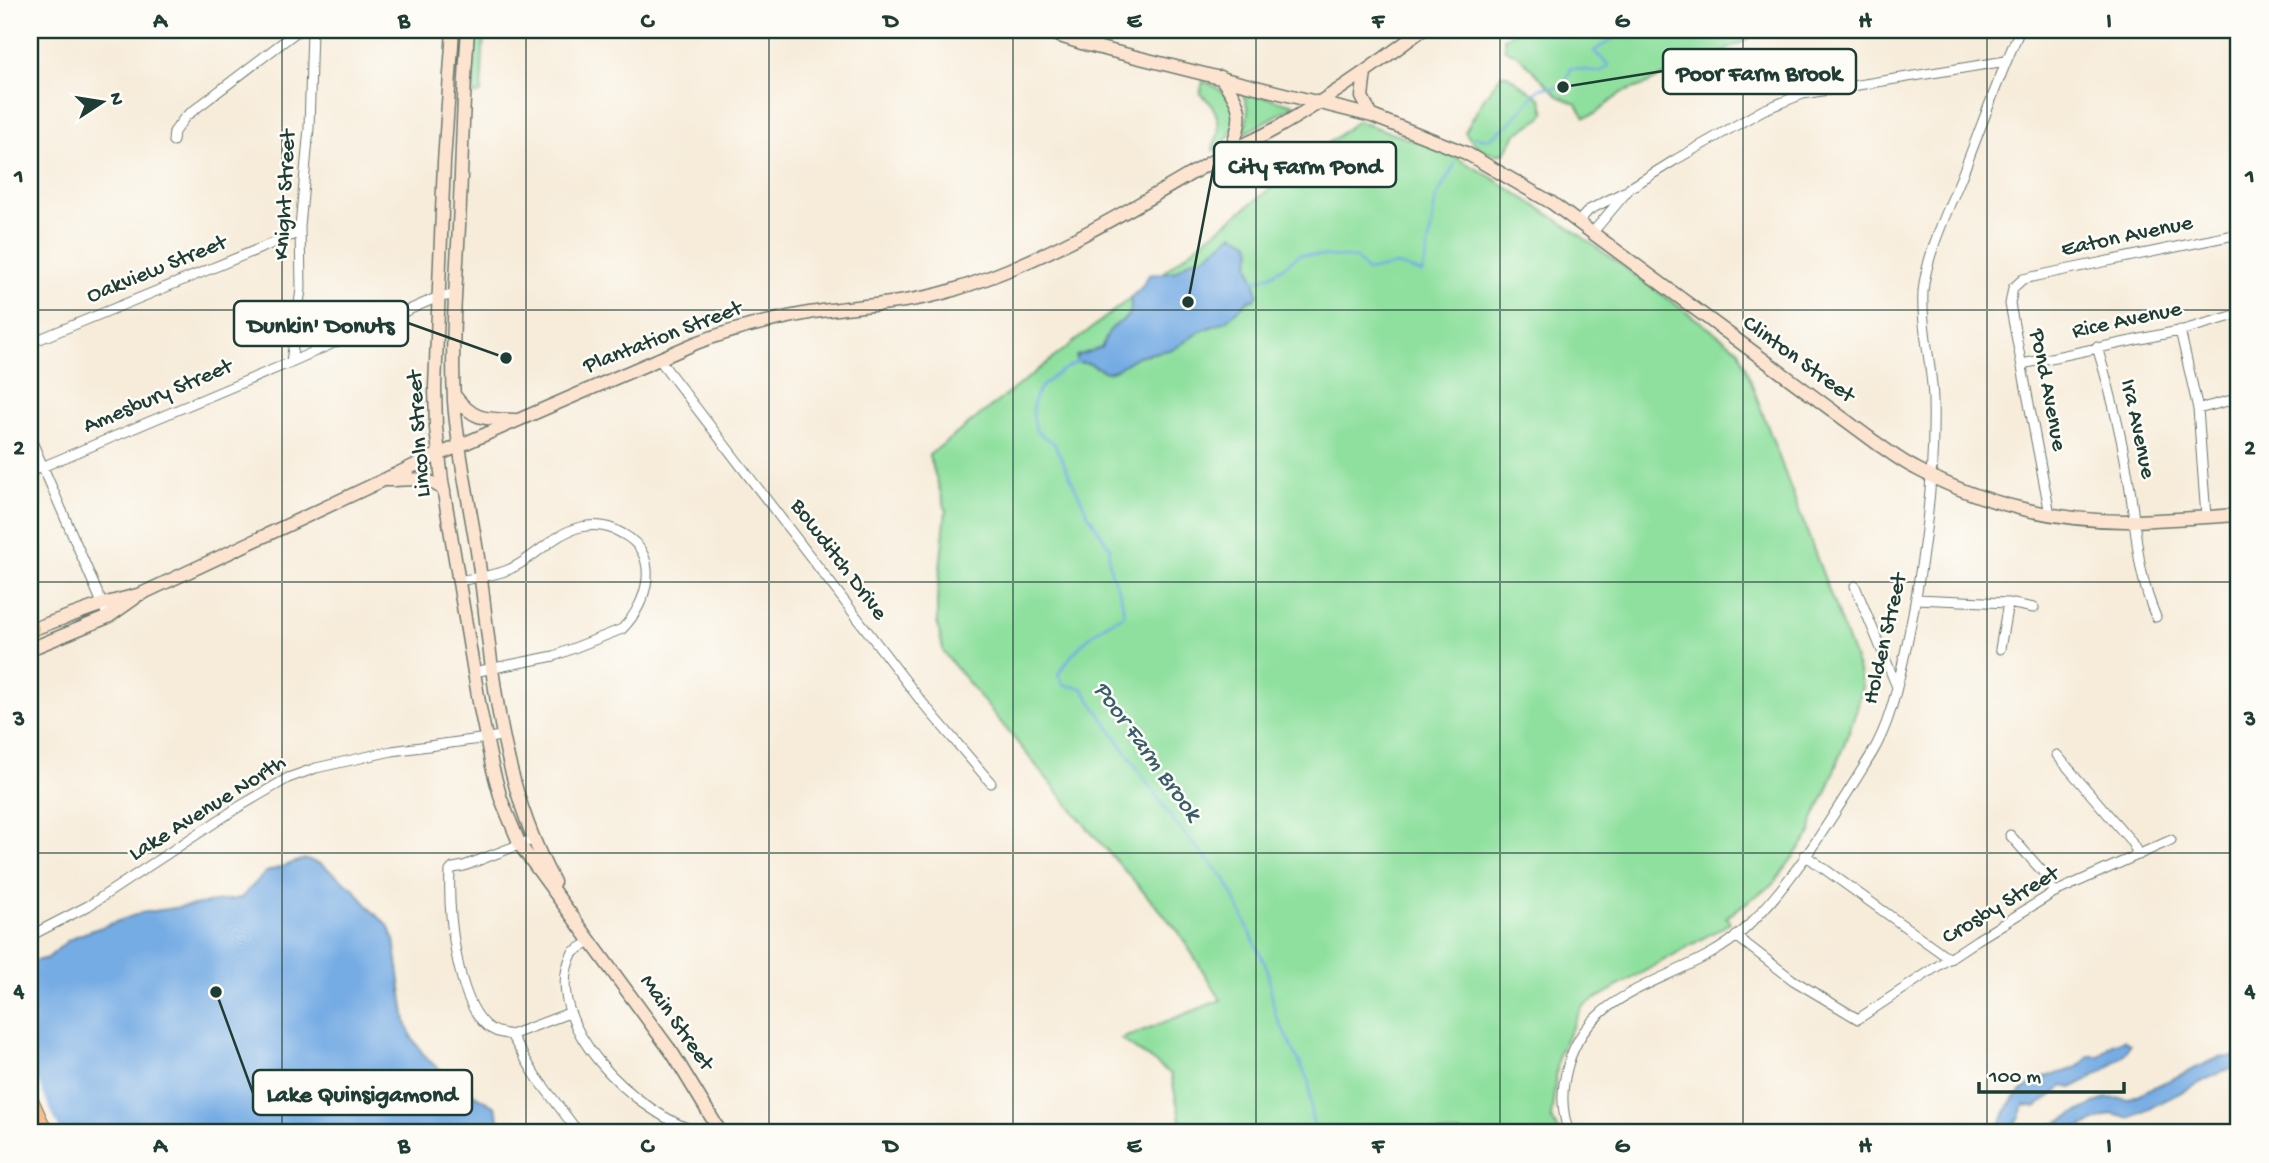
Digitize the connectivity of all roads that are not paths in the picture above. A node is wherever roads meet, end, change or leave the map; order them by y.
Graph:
1 (299, 30) edge
2 (312, 30) edge
3 (453, 30) edge
4 (468, 30) edge
5 (1041, 30) edge
6 (1422, 30) edge
7 (2020, 30) edge
8 (2006, 61) junction
9 (1365, 72) junction
10 (1220, 77) junction
11 (1320, 102) junction
12 (447, 108) junction
13 (462, 109) junction
14 (1372, 116) junction
15 (173, 141) dead end
16 (1229, 152) junction
17 (444, 156) junction
18 (461, 157) junction
19 (1637, 184) junction
20 (1578, 222) junction
21 (300, 232) junction
22 (1593, 232) junction
23 (2239, 235) edge
24 (2023, 279) joint
25 (456, 295) junction
26 (438, 297) junction
27 (2239, 314) edge
28 (2180, 330) junction
29 (30, 343) edge
30 (2097, 347) junction
31 (658, 358) junction
32 (291, 362) junction
33 (2022, 364) junction
34 (454, 395) junction
35 (2239, 398) edge
36 (2198, 409) junction
37 (519, 420) junction
38 (30, 437) edge
39 (460, 446) junction
40 (438, 456) junction
41 (43, 467) junction
42 (30, 472) edge
43 (1931, 475) junction
44 (383, 480) junction
45 (444, 491) junction
46 (2050, 514) junction
47 (2239, 515) edge
48 (2206, 517) junction
49 (2134, 520) junction
50 (480, 577) junction
51 (459, 580) junction
52 (1855, 586) dead end
53 (141, 594) junction
54 (1916, 599) junction
55 (2008, 603) junction
56 (103, 604) junction
57 (2034, 608) dead end
58 (108, 617) junction
59 (2156, 617) dead end
60 (30, 629) edge
61 (30, 649) edge
62 (2000, 649) dead end
63 (491, 668) junction
64 (474, 672) junction
65 (1897, 687) junction
66 (502, 736) junction
67 (485, 737) junction
68 (2057, 755) dead end
69 (512, 779) joint
70 (991, 783) dead end
71 (498, 789) joint
72 (2010, 835) dead end
73 (534, 839) junction
74 (2171, 840) dead end
75 (520, 845) junction
76 (1805, 855) junction
77 (2139, 855) junction
78 (2053, 893) junction
79 (569, 909) junction
80 (30, 936) edge
81 (1736, 936) junction
82 (592, 941) junction
83 (1950, 958) junction
84 (569, 1013) junction
85 (511, 1035) junction
86 (30, 1100) edge
87 (45, 1133) edge
88 (579, 1133) edge
89 (703, 1133) edge
90 (721, 1133) edge
91 (1569, 1133) edge

1 - 15 street
2 - 21 street, Knight Street
3 - 12 main road, Lincoln Street
4 - 13 main road, Lincoln Street
5 - 10 main road, Clinton Street
6 - 9 main road, Plantation Street
7 - 8 street, Holden Street
8 - 19 street
8 - 43 street, Holden Street
9 - 11 main road, Plantation Street
9 - 14 main road
10 - 11 main road, Clinton Street
10 - 16 main road
11 - 14 main road, Clinton Street
11 - 16 main road, Plantation Street
12 - 13 main road
12 - 17 main road, Lincoln Street
13 - 18 main road, Lincoln Street
14 - 20 main road, Clinton Street
16 - 31 main road, Plantation Street
17 - 18 main road
17 - 26 main road, Lincoln Street
18 - 25 main road, Lincoln Street
19 - 20 street
19 - 22 street
20 - 22 main road, Clinton Street
21 - 29 street, Oakview Street
21 - 32 street, Knight Street
22 - 43 main road, Clinton Street
23 - 24 street, Eaton Avenue
24 - 33 street, Pond Avenue
25 - 26 street, Amesbury Street
25 - 34 main road, Lincoln Street
26 - 32 street, Amesbury Street
26 - 40 main road, Lincoln Street
27 - 28 street, Rice Avenue
28 - 30 street, Rice Avenue
28 - 36 street
30 - 33 street, Rice Avenue
30 - 49 street, Ira Avenue
31 - 37 main road, Plantation Street
31 - 70 street, Bowditch Drive
32 - 41 street, Amesbury Street
33 - 46 street, Pond Avenue
34 - 37 main road
34 - 39 main road, Lincoln Street
35 - 36 street
36 - 48 street
37 - 39 main road, Plantation Street
38 - 41 street
39 - 40 main road, Plantation Street
39 - 50 main road, Lincoln Street
40 - 44 main road, Plantation Street
40 - 45 main road, Lincoln Street
41 - 42 street, Amesbury Street
41 - 56 street
43 - 46 main road, Clinton Street
43 - 54 street, Holden Street
44 - 45 main road
44 - 53 main road, Plantation Street
45 - 51 main road, Lincoln Street
46 - 49 main road, Clinton Street
47 - 48 main road, Clinton Street
48 - 49 main road, Clinton Street
49 - 59 street, Ira Avenue
50 - 51 street
50 - 63 main road, Lincoln Street
50 - 63 street
51 - 64 main road, Lincoln Street
52 - 65 street
53 - 56 main road, Plantation Street
53 - 58 main road, Plantation Street
54 - 55 street
54 - 65 street, Holden Street
55 - 57 street
55 - 62 street
56 - 58 street
56 - 60 main road, Plantation Street
58 - 61 main road, Plantation Street
63 - 64 street
63 - 66 main road, Lincoln Street
64 - 67 main road, Lincoln Street
65 - 76 street, Holden Street
66 - 67 street, Lake Avenue North
66 - 69 main road, Lincoln Street
67 - 71 main road, Lincoln Street
67 - 80 street, Lake Avenue North
68 - 77 street
69 - 73 main road, Main Street
71 - 75 main road, Main Street
72 - 78 street
73 - 75 street
73 - 79 main road, Main Street
74 - 77 street, Crosby Street
75 - 79 main road, Main Street
75 - 85 street
76 - 81 street, Holden Street
76 - 83 street
77 - 78 street, Crosby Street
78 - 83 street, Crosby Street
79 - 82 main road, Main Street
81 - 83 street, Crosby Street
81 - 91 street, Holden Street
82 - 84 street, Main Street
82 - 90 main road, Main Street
84 - 85 street
84 - 89 street, Main Street
85 - 88 street
86 - 87 highway
89 - 90 street, Main Street

